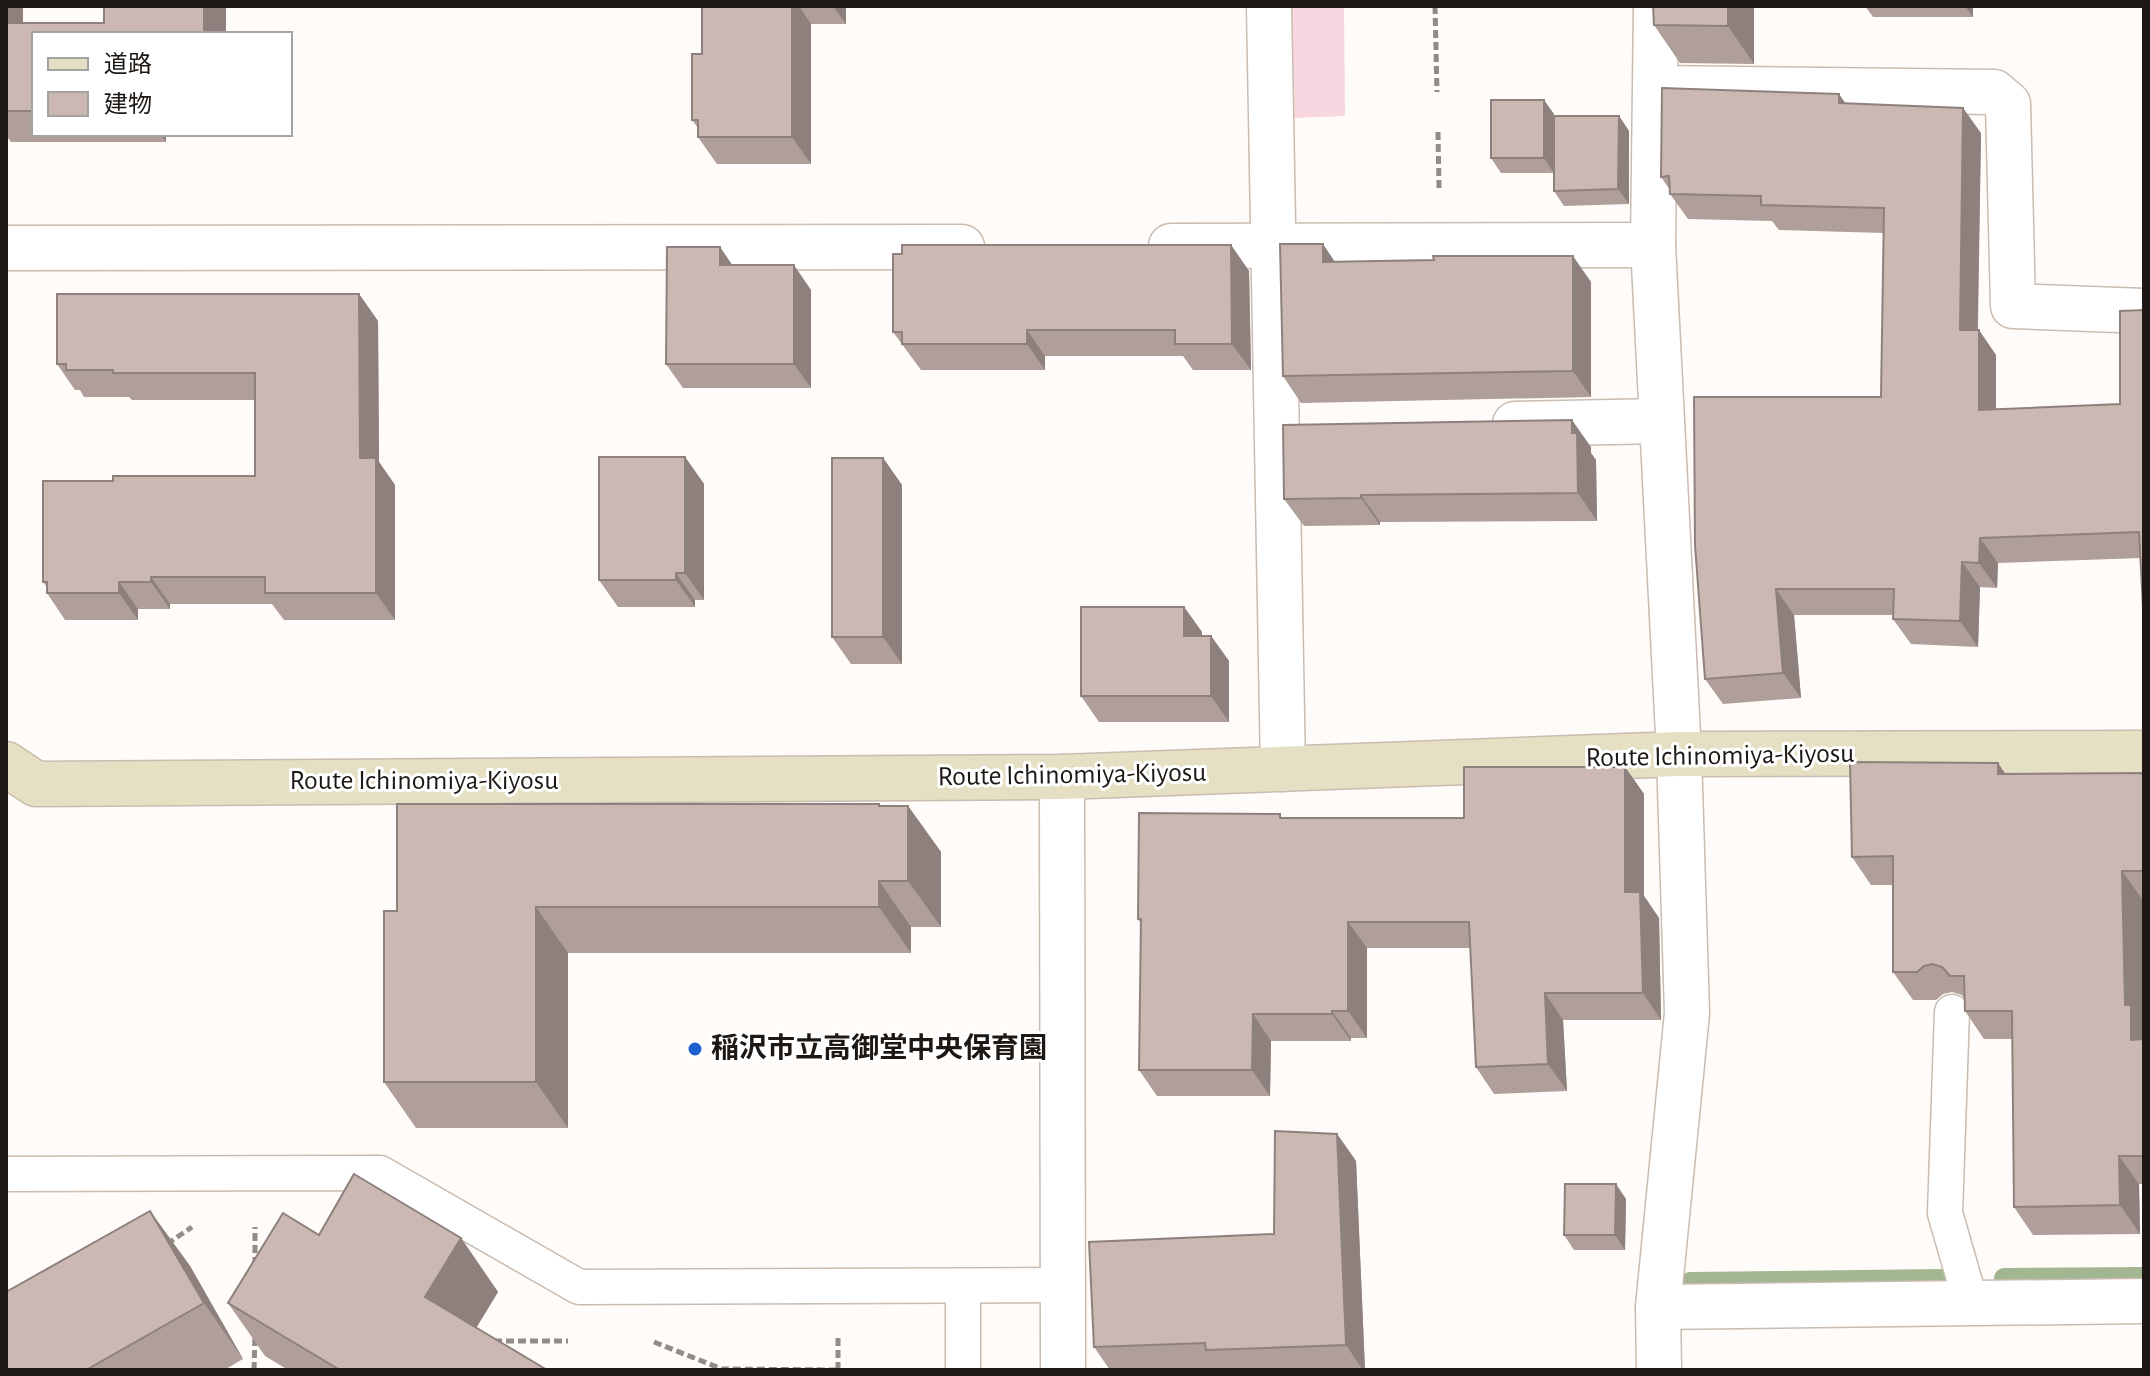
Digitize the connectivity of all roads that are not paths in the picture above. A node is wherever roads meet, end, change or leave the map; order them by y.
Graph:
1 (1269, 6) edge
2 (1656, 6) edge
3 (1656, 88) junction
4 (1653, 245) junction
5 (1006, 246) edge
6 (1132, 246) edge
7 (1274, 246) junction
8 (6, 248) edge
9 (2144, 311) edge
10 (1662, 421) junction
11 (1477, 424) edge
12 (1323, 427) edge
13 (1277, 428) junction
14 (2144, 753) edge
15 (1679, 754) junction
16 (6, 764) edge
17 (1283, 769) junction
18 (1062, 777) junction
19 (1952, 1012) dead end
20 (6, 1174) edge
21 (1063, 1285) junction
22 (963, 1286) junction
23 (2144, 1301) edge
24 (1971, 1303) junction
25 (1658, 1307) junction
26 (963, 1370) edge
27 (1063, 1370) edge
28 (1659, 1370) edge

1 - 7 street
2 - 3 street
3 - 4 street
3 - 9 street
4 - 7 street
4 - 10 street
5 - 8 street
6 - 7 street
7 - 13 street
10 - 11 street
10 - 15 street
12 - 13 street
13 - 17 street
14 - 15 main road, Route Ichinomiya-Kiyosu
15 - 17 main road, Route Ichinomiya-Kiyosu
15 - 25 street
16 - 18 main road, Route Ichinomiya-Kiyosu
17 - 18 main road, Route Ichinomiya-Kiyosu
18 - 21 street
19 - 24 lane
20 - 22 lane
21 - 22 lane
21 - 27 street
22 - 26 lane
23 - 24 street
24 - 25 street
25 - 28 street

